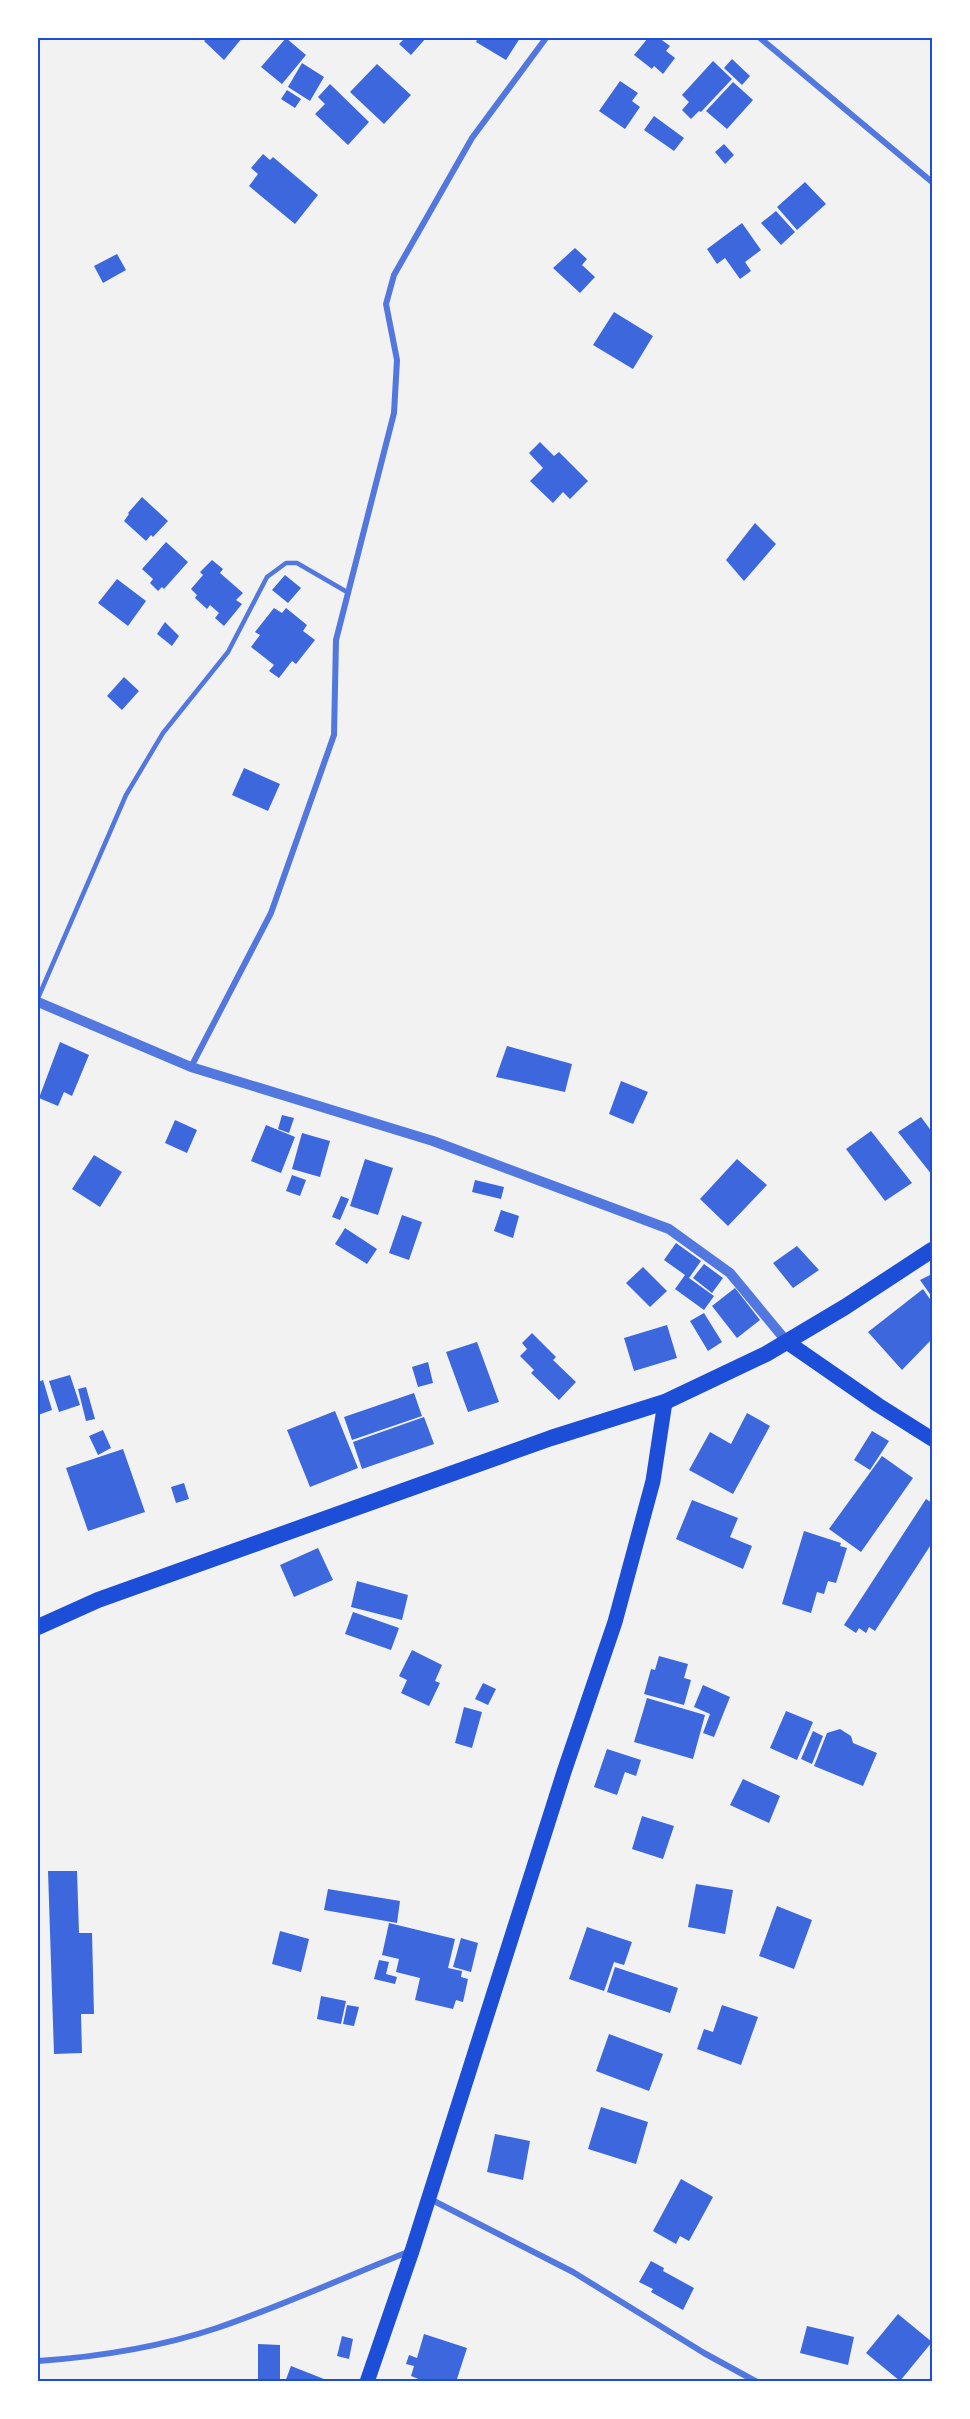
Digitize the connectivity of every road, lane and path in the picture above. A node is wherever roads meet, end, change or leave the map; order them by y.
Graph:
1 (546, 38) edge
2 (760, 38) edge
3 (933, 182) edge
4 (347, 592) junction
5 (38, 1000) edge
6 (191, 1068) junction
7 (933, 1250) edge
8 (787, 1342) junction
9 (665, 1402) junction
10 (933, 1439) edge
11 (38, 1627) edge
12 (429, 2198) junction
13 (412, 2251) junction
14 (38, 2361) edge
15 (367, 2382) edge
16 (757, 2382) edge

1 - 4 street
2 - 3 street
4 - 5 lane
4 - 6 street
5 - 6 street
6 - 8 street
7 - 8 highway
8 - 9 highway
8 - 10 main road
9 - 11 highway
9 - 12 main road
12 - 13 main road
12 - 16 street
13 - 14 street
13 - 15 main road

